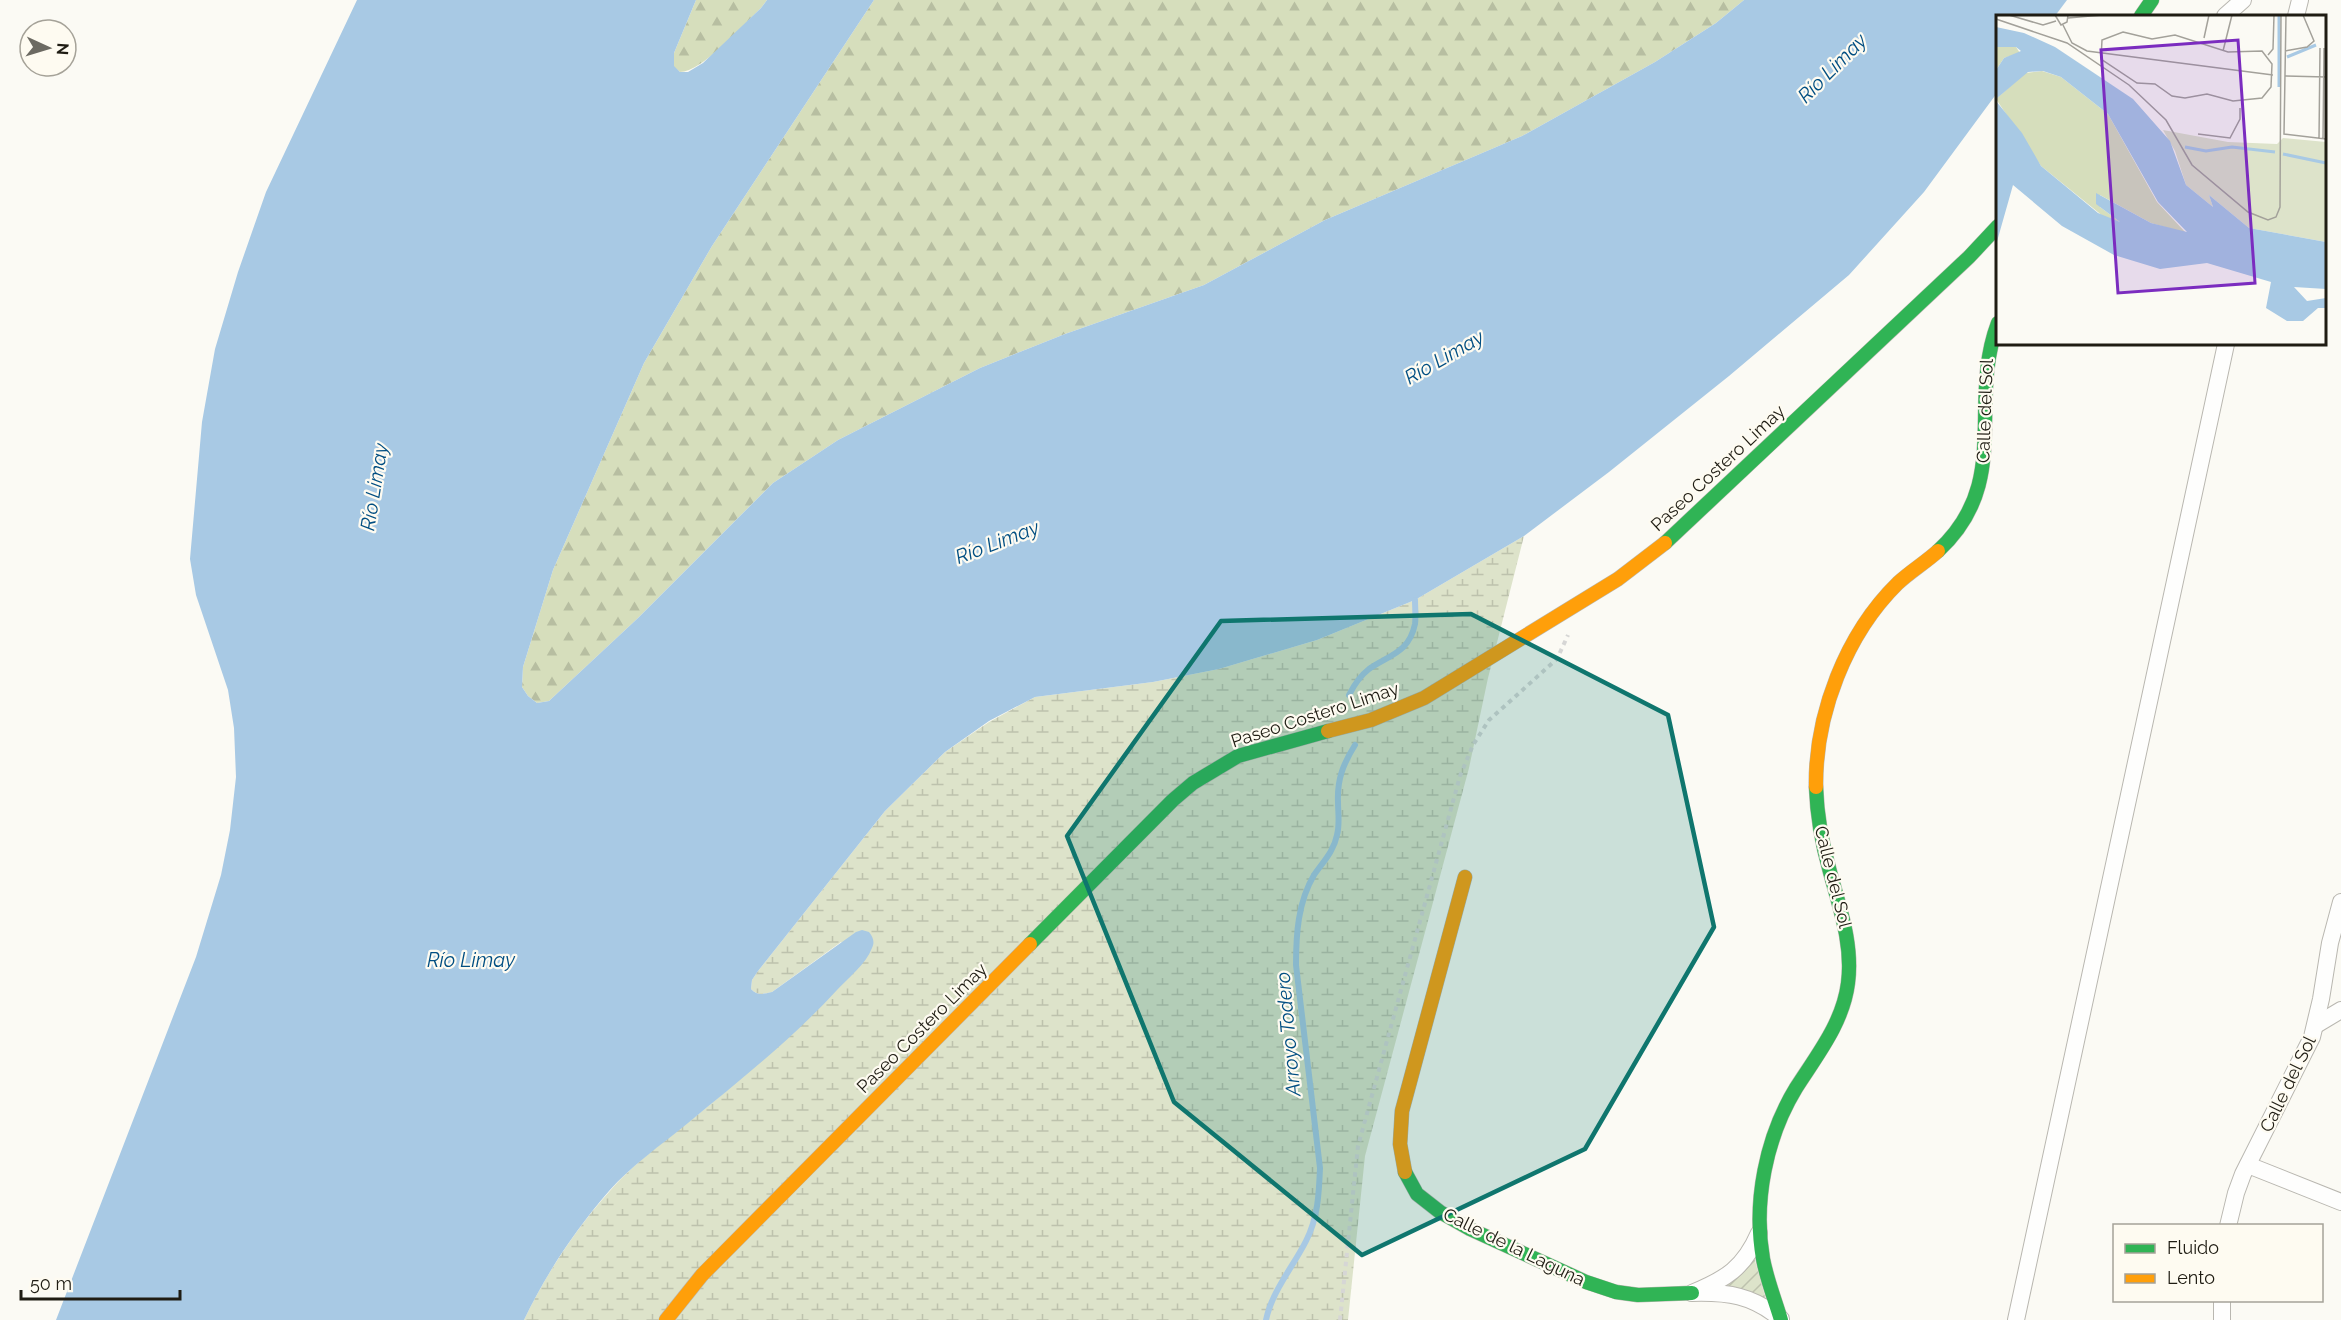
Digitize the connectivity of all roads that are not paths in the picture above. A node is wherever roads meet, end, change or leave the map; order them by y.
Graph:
1 (2152, 0) edge
2 (2243, 0) edge
3 (2300, 0) edge
4 (2142, 15) edge
5 (2226, 15) edge
6 (2296, 15) edge
7 (1996, 228) edge
8 (1996, 327) edge
9 (2226, 345) edge
10 (1465, 877) dead end
11 (2341, 903) edge
12 (2330, 943) junction
13 (2341, 971) edge
14 (2341, 1010) edge
15 (2316, 1025) junction
16 (2248, 1165) junction
17 (2341, 1202) edge
18 (2228, 1224) edge
19 (1760, 1229) junction
20 (1692, 1293) junction
21 (2222, 1302) edge
22 (1781, 1319) edge
23 (666, 1320) edge
24 (2016, 1320) edge
25 (2222, 1320) edge

1 - 4 street
2 - 5 street
3 - 6 street
7 - 23 street, Paseo Costero Limay
8 - 19 street, Calle del Sol
9 - 24 street
10 - 20 street, Calle de la Laguna
11 - 12 street, Calle del Sol
12 - 13 street
12 - 15 street, Calle del Sol
14 - 15 street
15 - 16 street, Calle del Sol
16 - 17 street
16 - 18 street, Calle del Sol
19 - 20 street, Calle de la Laguna
19 - 22 street, Calle del Sol
20 - 22 street, Calle de la Laguna
21 - 25 street

